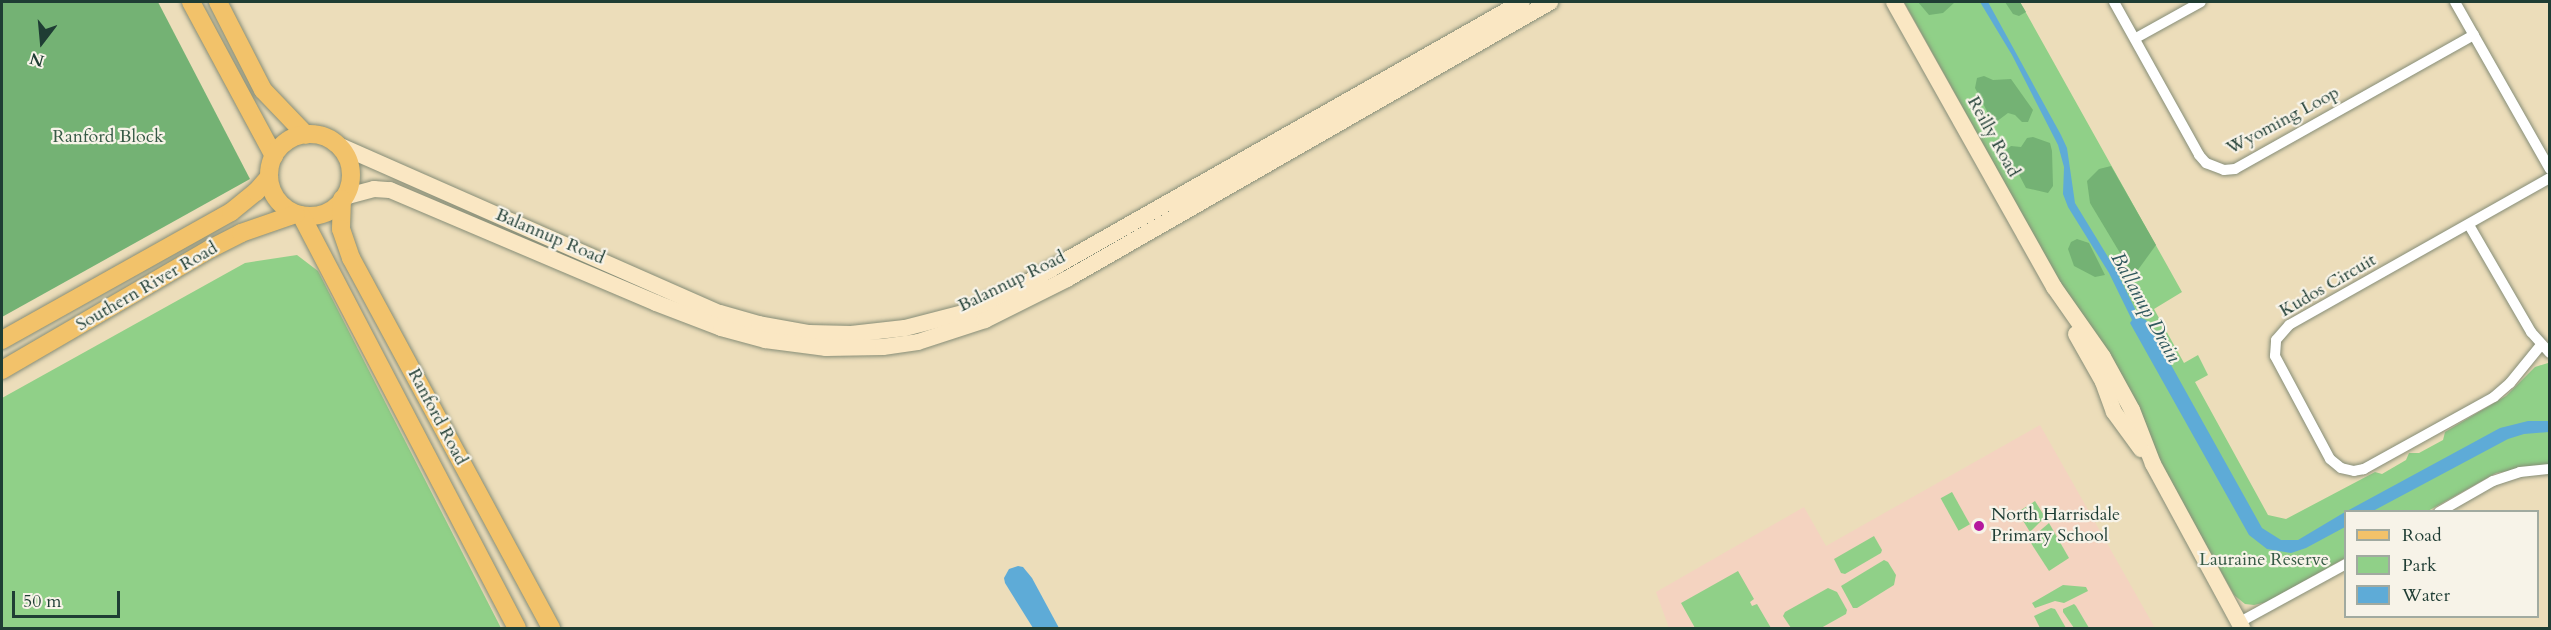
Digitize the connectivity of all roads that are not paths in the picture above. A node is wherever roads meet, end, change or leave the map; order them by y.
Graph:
1 (191, 2) edge
2 (218, 2) edge
3 (1522, 2) edge
4 (1550, 2) edge
5 (1894, 2) edge
6 (2115, 2) edge
7 (2201, 2) edge
8 (2455, 2) edge
9 (2474, 35) junction
10 (2136, 38) junction
11 (306, 135) junction
12 (336, 144) junction
13 (274, 156) junction
14 (2550, 169) edge
15 (269, 177) junction
16 (2550, 178) edge
17 (343, 198) junction
18 (298, 214) junction
19 (2469, 225) junction
20 (1090, 256) junction
21 (2, 340) edge
22 (2545, 349) edge
23 (2, 370) edge
24 (2550, 469) edge
25 (2442, 510) edge
26 (2344, 565) edge
27 (2241, 625) edge
28 (518, 628) edge
29 (551, 628) edge

1 - 13 main road
2 - 11 main road
3 - 20 street, Balannup Road
4 - 20 street, Balannup Road
5 - 27 street, Reilly Road
6 - 10 street, Wyoming Loop
7 - 10 street
8 - 9 street
9 - 10 street, Wyoming Loop
9 - 14 street
11 - 12 main road
11 - 13 main road
12 - 17 main road
12 - 20 street, Balannup Road
13 - 15 main road
15 - 18 main road
15 - 21 main road, Southern River Road
16 - 19 street, Kudos Circuit
17 - 18 main road
17 - 20 street, Balannup Road
17 - 29 main road, Ranford Road
18 - 23 main road, Southern River Road
18 - 28 main road, Ranford Road
19 - 22 street
19 - 22 street, Kudos Circuit
24 - 25 street
26 - 27 street

